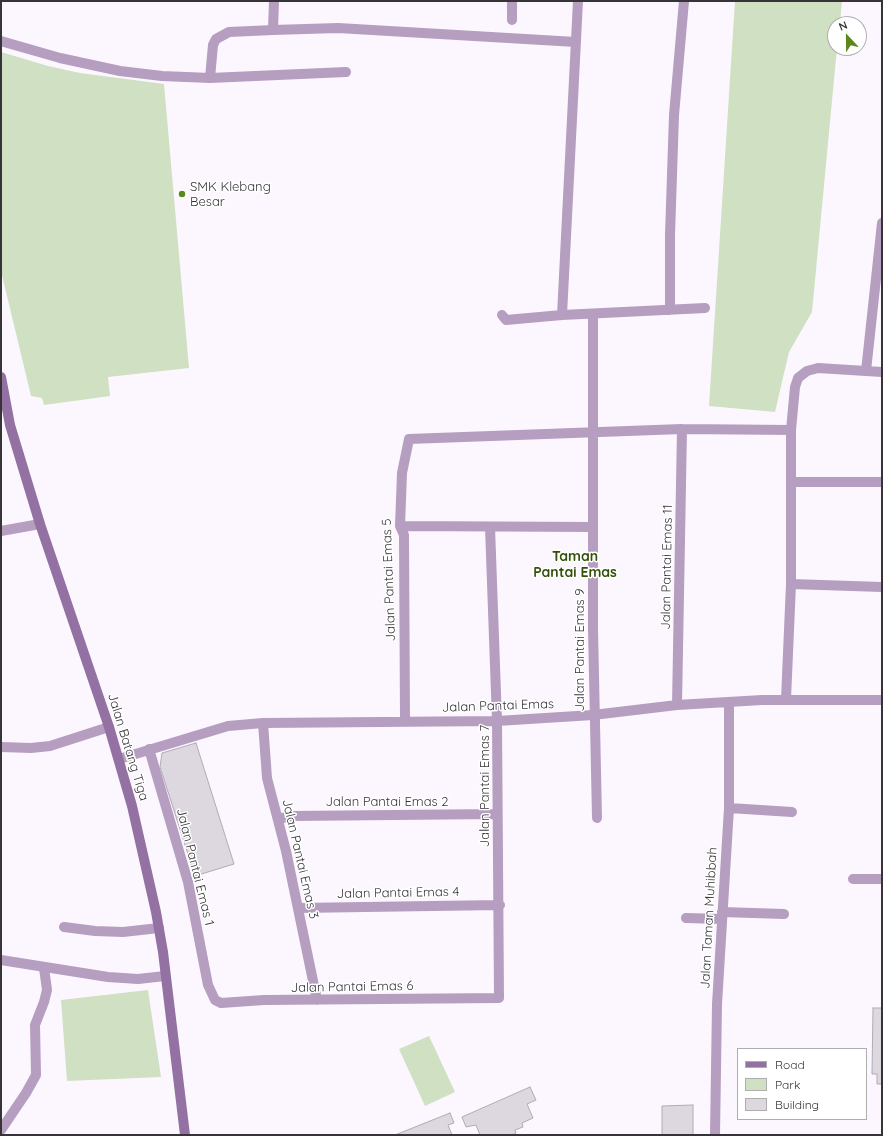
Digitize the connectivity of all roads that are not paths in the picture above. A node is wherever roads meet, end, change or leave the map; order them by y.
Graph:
1 (274, 1) edge
2 (512, 1) edge
3 (578, 1) edge
4 (684, 1) edge
5 (512, 20) dead end
6 (273, 30) junction
7 (1, 41) edge
8 (576, 42) junction
9 (346, 72) dead end
10 (210, 78) junction
11 (882, 223) edge
12 (705, 308) dead end
13 (670, 310) junction
14 (502, 314) dead end
15 (593, 314) junction
16 (562, 315) junction
17 (866, 371) junction
18 (882, 372) edge
19 (1, 377) edge
20 (682, 429) junction
21 (791, 430) junction
22 (592, 433) junction
23 (792, 482) junction
24 (882, 482) edge
25 (40, 524) junction
26 (400, 526) junction
27 (490, 527) junction
28 (593, 527) junction
29 (1, 531) edge
30 (791, 584) junction
31 (882, 587) edge
32 (786, 699) junction
33 (882, 700) edge
34 (729, 702) junction
35 (677, 705) junction
36 (594, 715) junction
37 (405, 721) junction
38 (497, 721) junction
39 (263, 723) junction
40 (109, 727) junction
41 (1, 747) edge
42 (150, 749) junction
43 (120, 759) junction
44 (729, 808) junction
45 (792, 812) dead end
46 (497, 814) junction
47 (596, 818) dead end
48 (278, 819) junction
49 (853, 879) dead end
50 (882, 879) edge
51 (500, 905) junction
52 (298, 908) junction
53 (784, 914) dead end
54 (722, 915) junction
55 (686, 918) dead end
56 (64, 927) dead end
57 (159, 928) junction
58 (1, 960) edge
59 (44, 968) junction
60 (166, 976) junction
61 (211, 991) joint
62 (499, 998) joint
63 (317, 1000) junction
64 (1, 1130) edge
65 (185, 1135) edge
66 (714, 1135) edge

1 - 6 street
2 - 5 street
3 - 8 street
4 - 13 street
6 - 8 street
6 - 10 street
7 - 10 street
8 - 16 street
9 - 10 street
11 - 17 street
12 - 13 street
13 - 15 street
14 - 16 street
15 - 16 street
15 - 22 street, Jalan Pantai Emas 9
17 - 18 street
17 - 21 street
19 - 25 main road, Jalan Batang Tiga
20 - 21 street
20 - 22 street
20 - 35 street, Jalan Pantai Emas 11
21 - 23 street
22 - 26 street, Jalan Pantai Emas 5
22 - 28 street, Jalan Pantai Emas 9
23 - 24 street
23 - 30 street
25 - 29 street
25 - 40 main road, Jalan Batang Tiga
26 - 27 street
26 - 37 street, Jalan Pantai Emas 5
27 - 28 street
27 - 38 street, Jalan Pantai Emas 7
28 - 36 street, Jalan Pantai Emas 9
30 - 31 street
30 - 32 street
32 - 33 street, Jalan Pantai Emas
32 - 34 street, Jalan Pantai Emas
34 - 35 street, Jalan Pantai Emas
34 - 44 street, Jalan Taman Muhibbah
35 - 36 street, Jalan Pantai Emas
36 - 38 street, Jalan Pantai Emas
36 - 47 street, Jalan Pantai Emas 9
37 - 38 street, Jalan Pantai Emas
37 - 39 street, Jalan Pantai Emas
38 - 46 street, Jalan Pantai Emas 7
39 - 42 street, Jalan Pantai Emas
39 - 48 street, Jalan Pantai Emas 3
40 - 41 street
40 - 43 main road, Jalan Batang Tiga
42 - 43 street, Jalan Pantai Emas
42 - 61 street, Jalan Pantai Emas 1
43 - 57 main road, Jalan Batang Tiga
44 - 45 street
44 - 54 street, Jalan Taman Muhibbah
46 - 48 street, Jalan Pantai Emas 2
46 - 51 street, Jalan Pantai Emas 7
48 - 52 street, Jalan Pantai Emas 3
49 - 50 street
51 - 52 street, Jalan Pantai Emas 4
51 - 62 street, Jalan Pantai Emas 7
52 - 63 street, Jalan Pantai Emas 3
53 - 54 street
54 - 55 street
54 - 66 street, Jalan Taman Muhibbah
56 - 57 street
57 - 60 main road, Jalan Batang Tiga
58 - 59 street
59 - 60 street
59 - 64 street
60 - 65 main road, Jalan Batang Tiga
61 - 63 street, Jalan Pantai Emas 6
62 - 63 street, Jalan Pantai Emas 6

